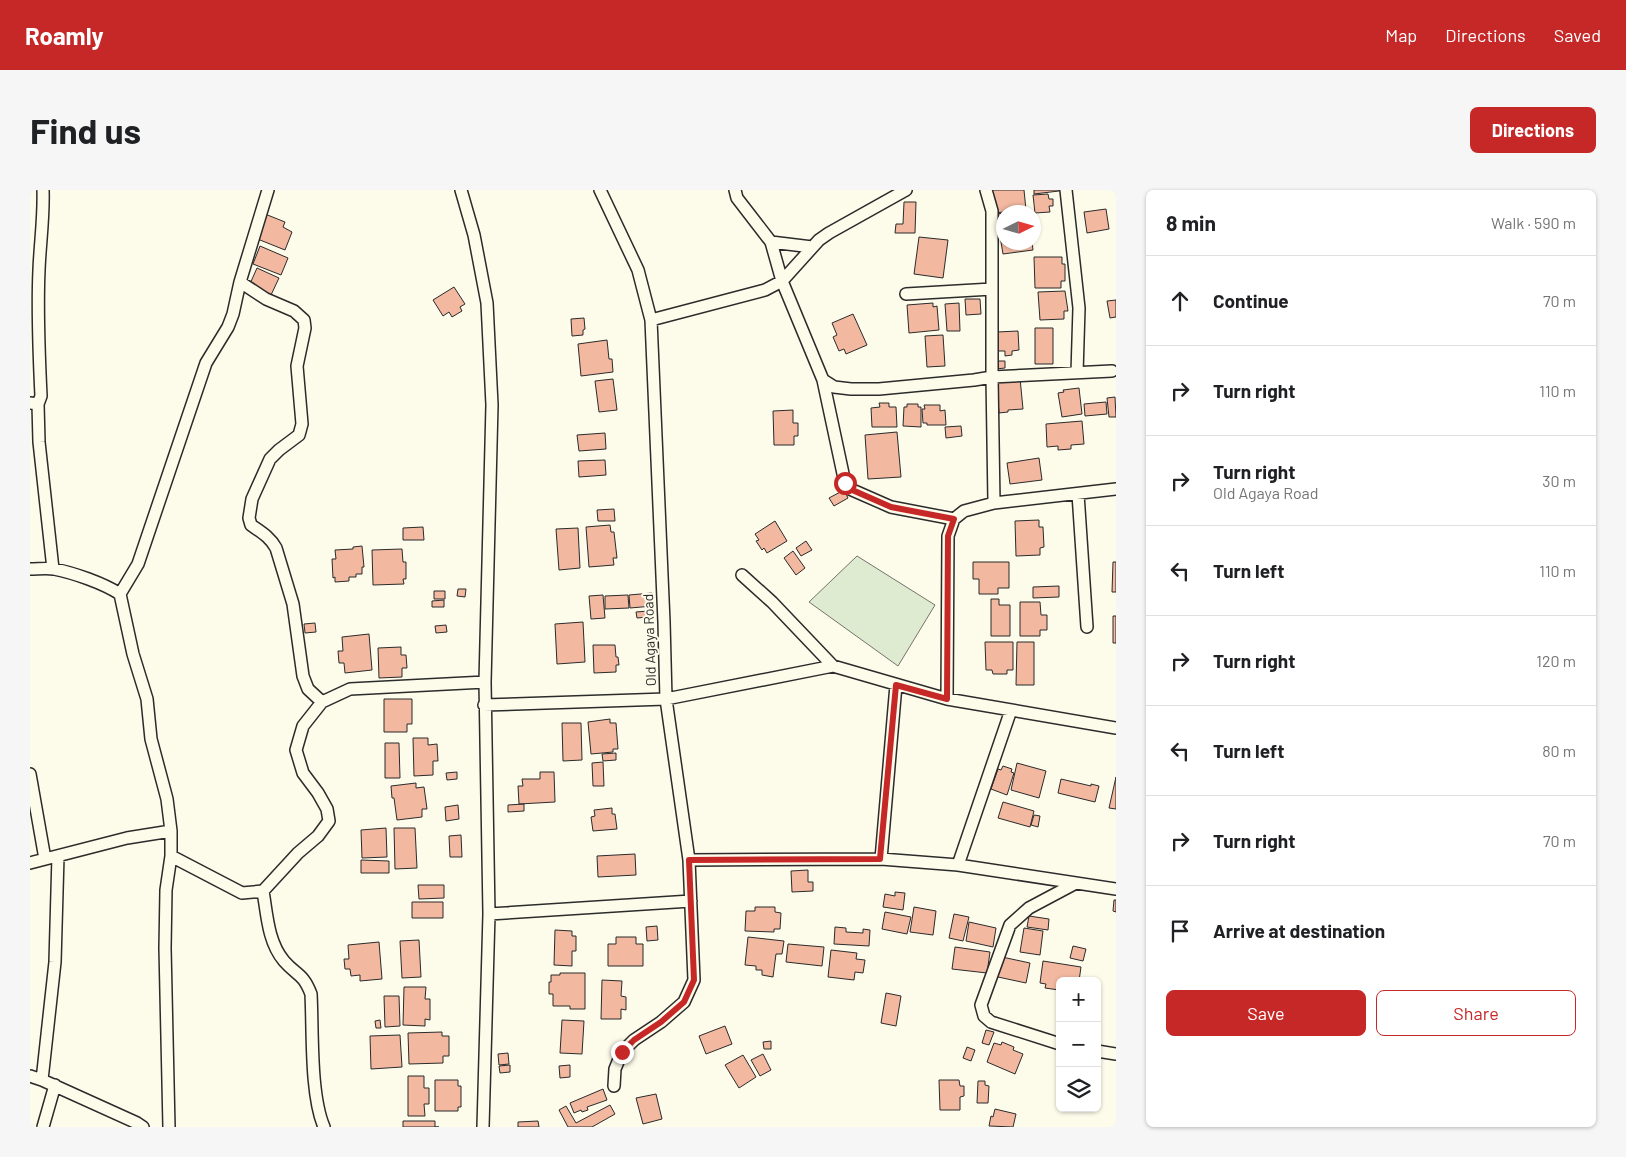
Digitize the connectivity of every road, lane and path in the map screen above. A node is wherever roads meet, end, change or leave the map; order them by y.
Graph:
1 (43, 190) edge
2 (268, 190) edge
3 (461, 190) edge
4 (735, 190) edge
5 (906, 190) edge
6 (986, 190) edge
7 (1066, 190) edge
8 (601, 191) edge
9 (771, 242) junction
10 (812, 247) junction
11 (782, 280) junction
12 (240, 282) junction
13 (992, 289) junction
14 (906, 294) dead end
15 (651, 320) junction
16 (1112, 371) dead end
17 (1077, 373) junction
18 (992, 377) junction
19 (823, 380) junction
20 (34, 404) edge
21 (1116, 489) edge
22 (1078, 494) junction
23 (994, 503) junction
24 (954, 519) junction
25 (30, 569) edge
26 (53, 569) junction
27 (742, 575) dead end
28 (120, 594) junction
29 (1087, 627) dead end
30 (833, 666) junction
31 (485, 682) junction
32 (896, 685) junction
33 (666, 699) junction
34 (947, 699) junction
35 (322, 702) junction
36 (484, 705) junction
37 (1011, 710) junction
38 (1116, 728) edge
39 (30, 774) edge
40 (171, 831) junction
41 (58, 856) junction
42 (170, 856) junction
43 (880, 859) junction
44 (45, 860) junction
45 (689, 860) junction
46 (30, 863) edge
47 (958, 865) junction
48 (1076, 883) junction
49 (1116, 889) edge
50 (263, 891) junction
51 (691, 901) junction
52 (489, 914) junction
53 (1056, 1043) edge
54 (1101, 1052) edge
55 (1116, 1054) edge
56 (30, 1076) edge
57 (42, 1080) junction
58 (55, 1085) junction
59 (614, 1086) dead end
60 (43, 1127) edge
61 (143, 1127) edge
62 (169, 1127) edge
63 (324, 1127) edge
64 (483, 1127) edge

1 - 20 street
2 - 12 street
3 - 31 street
4 - 9 street
5 - 10 street
6 - 13 street
7 - 17 street
8 - 15 street, Old Agaya Road
9 - 10 street
9 - 11 street
10 - 11 street
11 - 15 street
11 - 19 street
12 - 28 street
12 - 35 street
13 - 14 street
13 - 18 street
15 - 33 street, Old Agaya Road
16 - 17 street
17 - 18 street
18 - 19 street
18 - 23 street
19 - 24 street
20 - 26 street
21 - 22 street
22 - 23 street
22 - 29 street
23 - 24 street
24 - 34 street
25 - 26 street
26 - 28 street
27 - 30 street
28 - 40 street
30 - 32 street, Old Agaya Road
30 - 33 street, Old Agaya Road
31 - 35 street
31 - 36 street
32 - 34 street, Old Agaya Road
32 - 43 street
33 - 36 street
33 - 45 street
34 - 37 street, Old Agaya Road
35 - 50 street
36 - 52 street
37 - 38 street, Old Agaya Road
37 - 47 street
39 - 44 street
40 - 41 street
40 - 42 street
41 - 44 street
41 - 57 street
42 - 50 street
42 - 62 street
43 - 45 street
43 - 47 street
44 - 46 street
45 - 51 street
47 - 48 street
48 - 49 street
48 - 53 street
50 - 63 street
51 - 52 street
51 - 59 street
52 - 64 street
54 - 55 street
56 - 57 street
57 - 58 street
58 - 60 street
58 - 61 street

